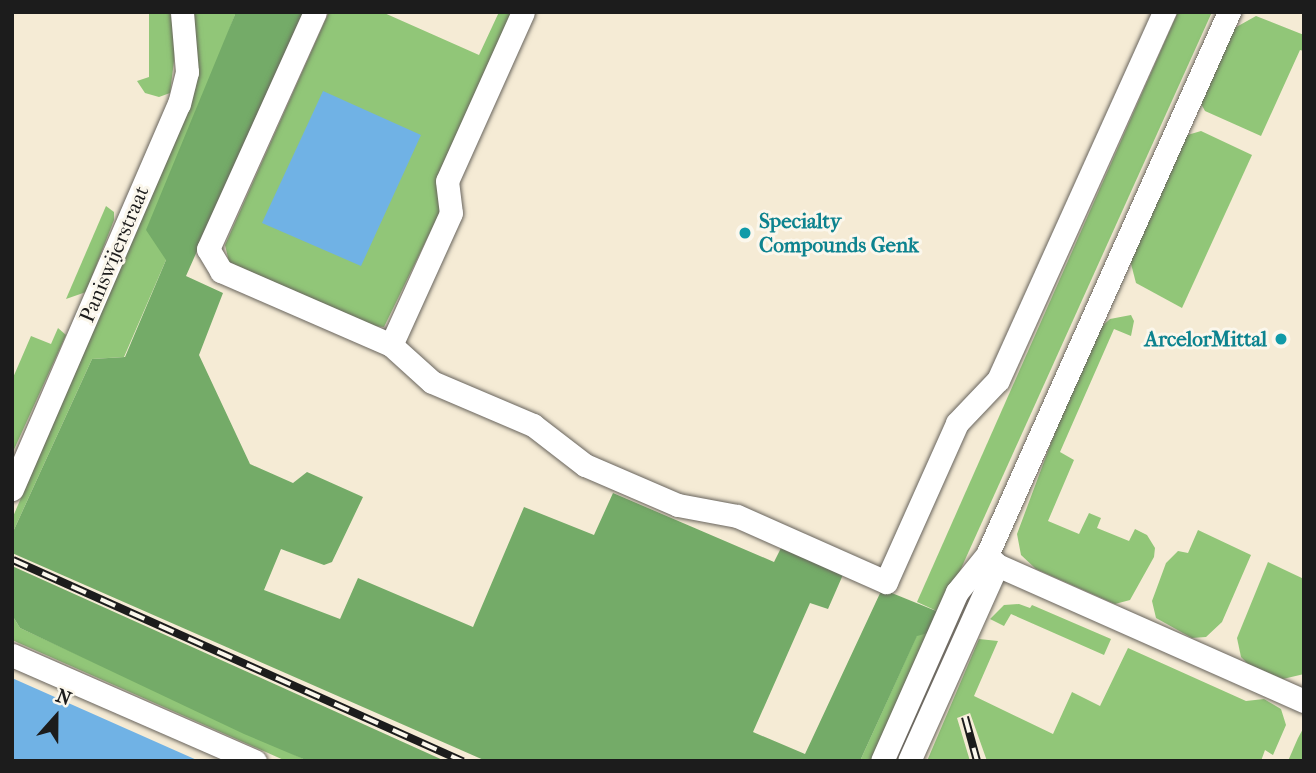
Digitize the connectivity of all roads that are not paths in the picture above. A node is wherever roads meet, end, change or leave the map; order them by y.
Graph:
1 (182, 12) edge
2 (315, 12) edge
3 (523, 12) edge
4 (1164, 12) edge
5 (1229, 12) edge
6 (391, 345) junction
7 (12, 489) edge
8 (992, 560) junction
9 (12, 654) edge
10 (1304, 701) edge
11 (255, 761) edge
12 (882, 761) edge
13 (909, 761) edge

1 - 7 street, Paniswijerstraat
2 - 6 street
3 - 6 street
4 - 6 street
5 - 8 street
8 - 10 street
8 - 12 street
8 - 13 street
9 - 11 street

